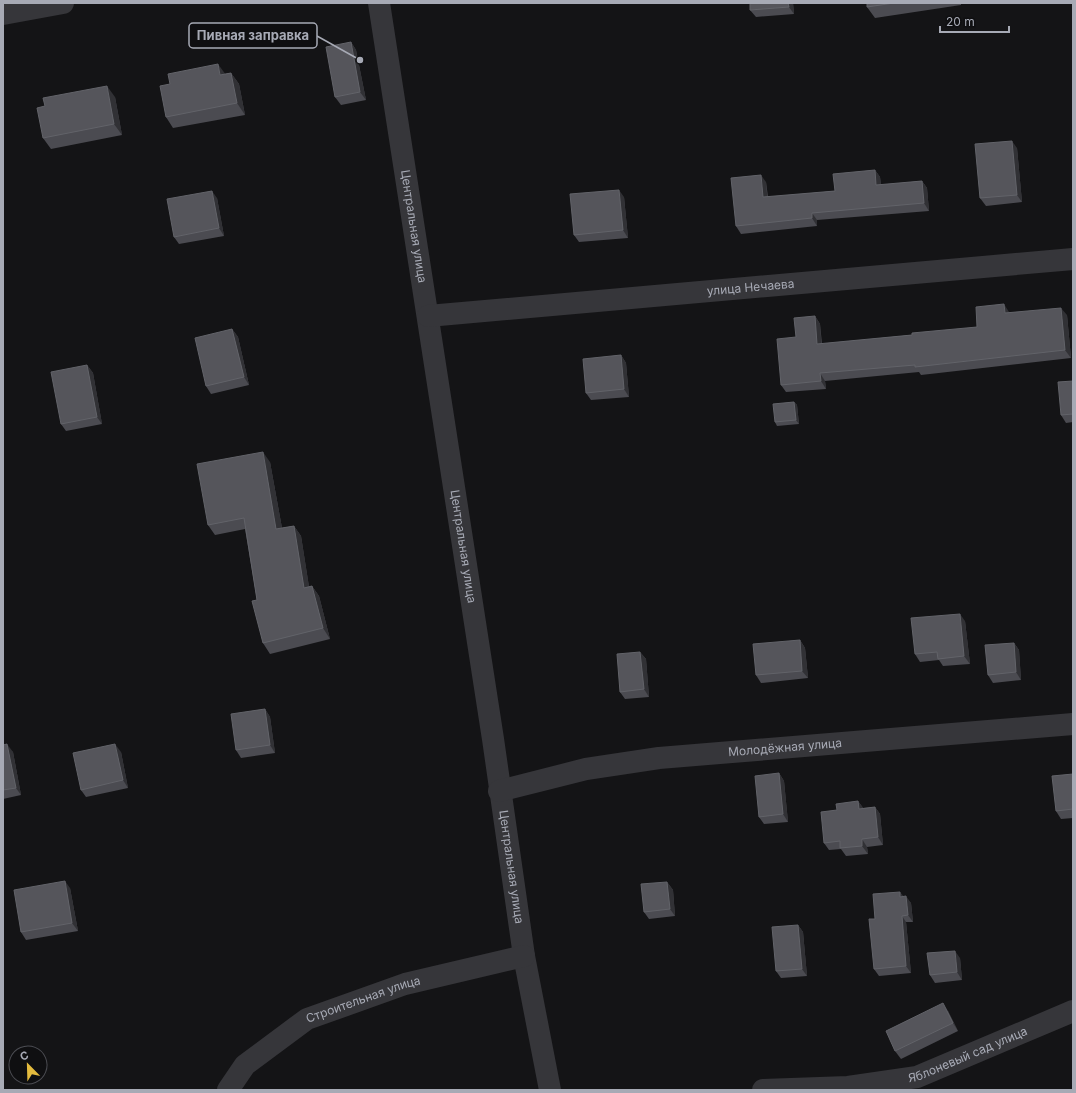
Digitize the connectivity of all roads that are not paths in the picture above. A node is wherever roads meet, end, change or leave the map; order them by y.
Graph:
1 (63, 3) edge
2 (379, 3) edge
3 (3, 14) edge
4 (1073, 259) edge
5 (428, 316) junction
6 (1073, 724) edge
7 (499, 790) junction
8 (524, 956) junction
9 (1073, 1011) edge
10 (228, 1090) edge
11 (550, 1090) edge
12 (763, 1090) edge

1 - 3 street
2 - 5 street, Центральная улица
4 - 5 street, улица Нечаева
5 - 7 street, Центральная улица
6 - 7 street, Молодёжная улица
7 - 8 street, Центральная улица
8 - 10 street, Строительная улица
8 - 11 street, Центральная улица
9 - 12 street, Яблоневый сад улица

